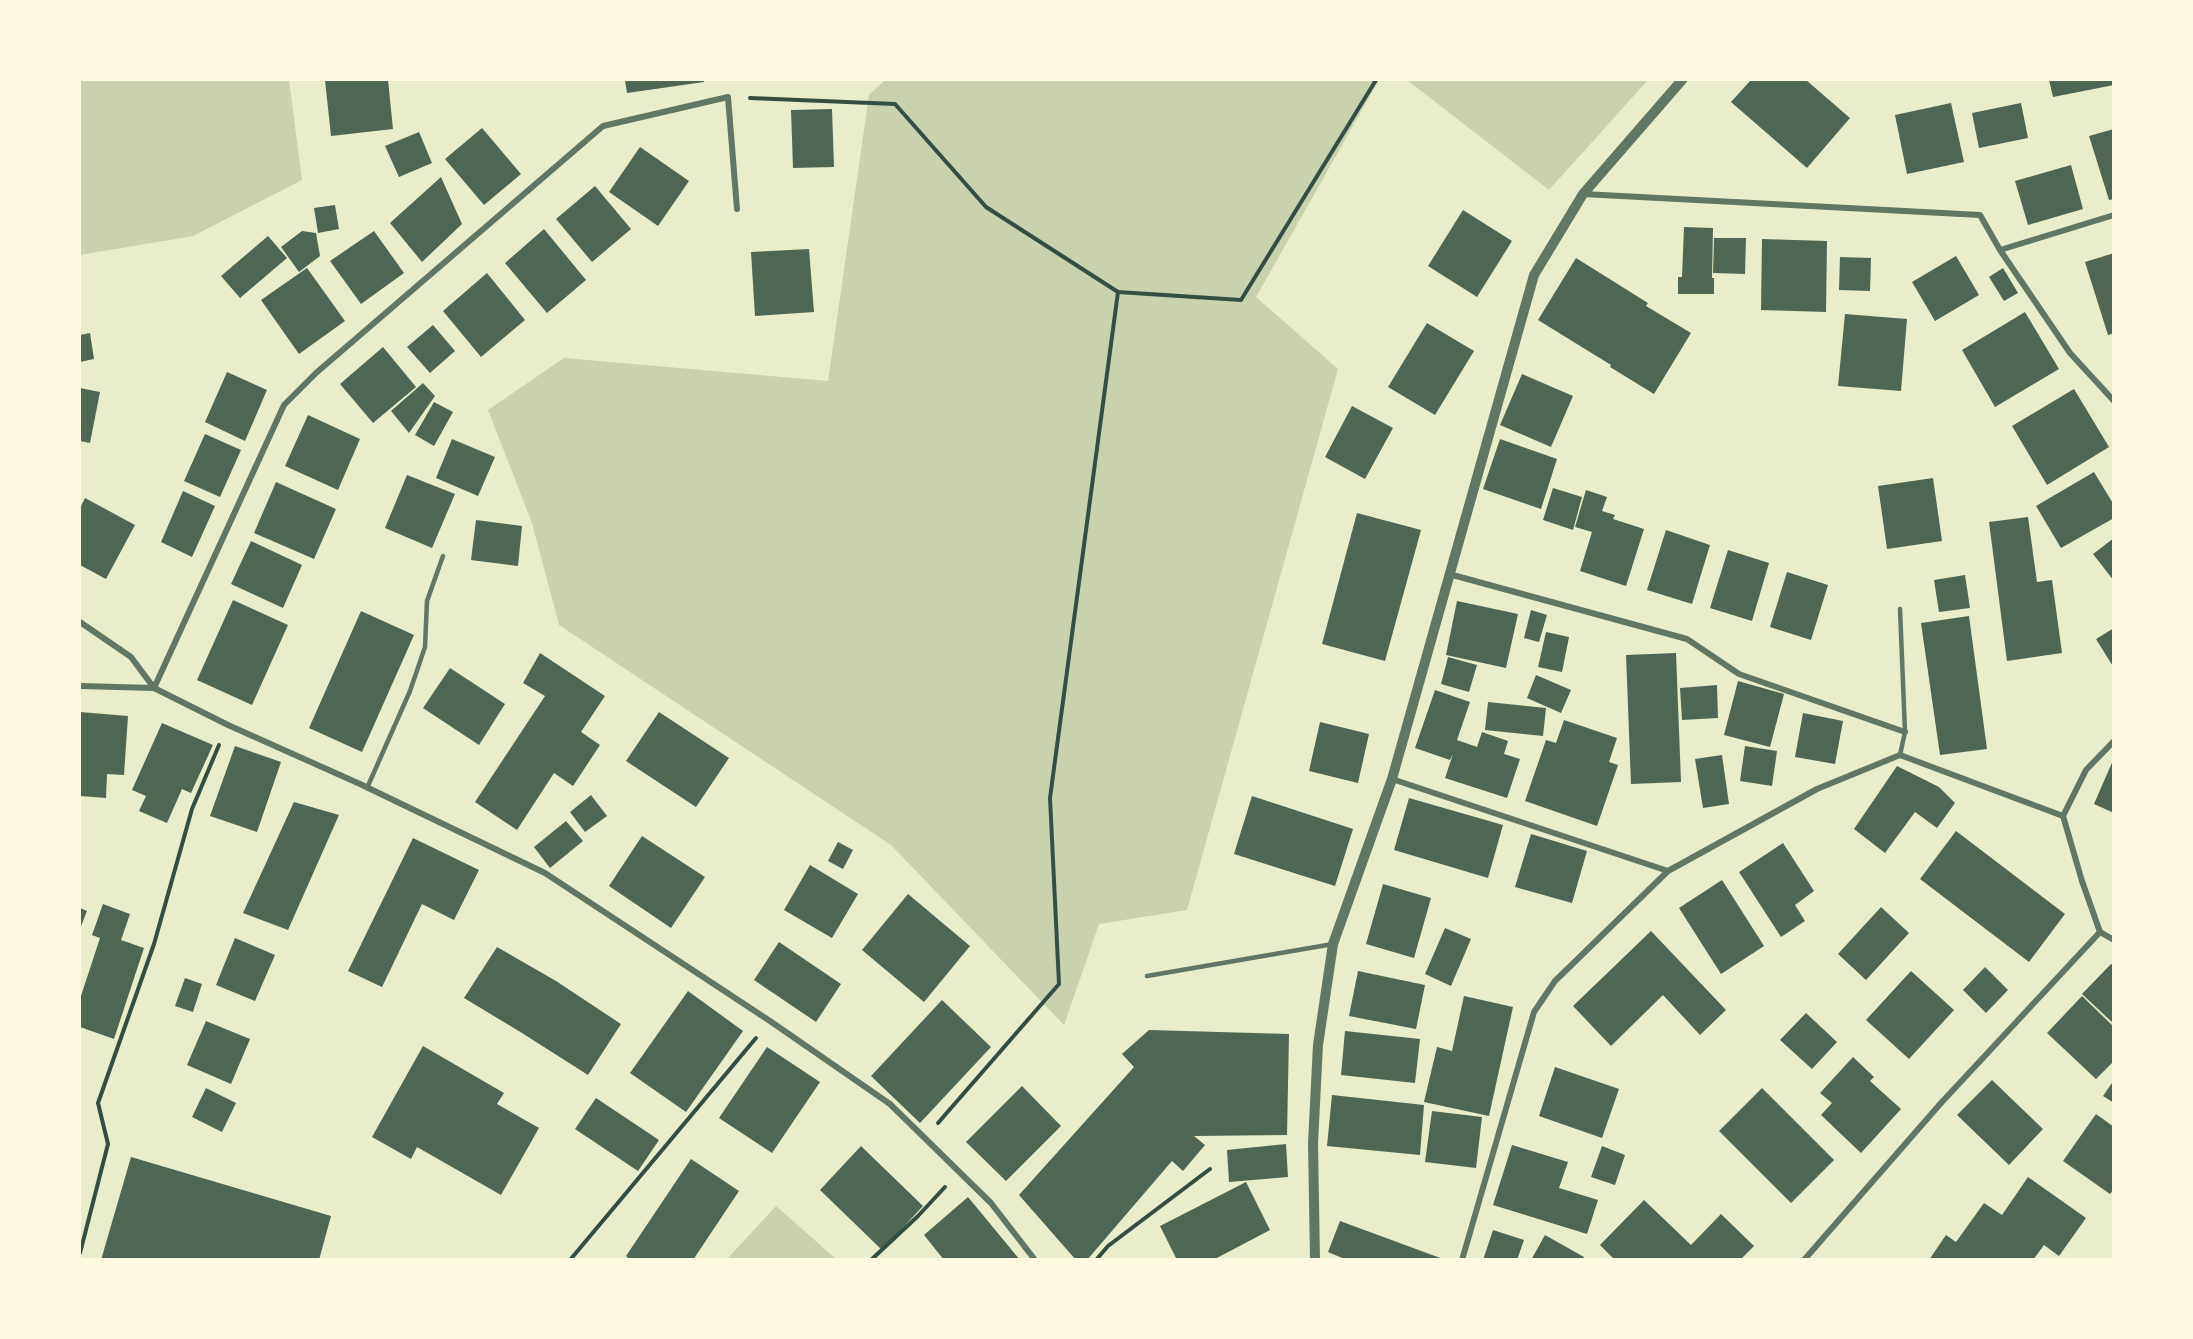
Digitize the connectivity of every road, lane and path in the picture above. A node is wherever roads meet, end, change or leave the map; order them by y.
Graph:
1 (1376, 80) edge
2 (1682, 80) edge
3 (728, 97) junction
4 (1583, 194) junction
5 (737, 209) dead end
6 (2114, 215) edge
7 (2000, 250) junction
8 (1118, 291) junction
9 (2114, 401) edge
10 (443, 556) dead end
11 (1448, 574) junction
12 (1900, 609) dead end
13 (80, 622) edge
14 (80, 686) edge
15 (154, 688) junction
16 (228, 725) junction
17 (1905, 732) junction
18 (2114, 741) edge
19 (1900, 755) junction
20 (1392, 779) junction
21 (367, 788) junction
22 (2063, 816) junction
23 (1668, 872) junction
24 (2100, 932) junction
25 (2114, 940) edge
26 (1332, 944) junction
27 (1147, 976) dead end
28 (770, 1021) junction
29 (925, 1137) junction
30 (1210, 1169) dead end
31 (960, 1171) junction
32 (80, 1253) edge
33 (570, 1260) edge
34 (871, 1260) edge
35 (1035, 1260) edge
36 (1096, 1260) edge
37 (1315, 1260) edge
38 (1462, 1260) edge
39 (1804, 1260) edge

1 - 8 path
2 - 4 street
3 - 5 street
3 - 8 path
3 - 15 street
4 - 7 street
4 - 11 street
6 - 7 street
7 - 9 street
8 - 29 path
10 - 21 lane
11 - 17 street
11 - 20 street
12 - 17 lane
13 - 15 street
14 - 15 street
15 - 16 street
16 - 21 street
16 - 32 path
17 - 19 lane
18 - 22 street
19 - 22 street
19 - 23 street
20 - 23 street
20 - 26 street
21 - 28 street
22 - 24 street
23 - 38 street
24 - 25 street
24 - 39 street
26 - 27 lane
26 - 37 street
28 - 29 street
28 - 33 path
29 - 31 street
30 - 36 path
31 - 34 path
31 - 35 street

